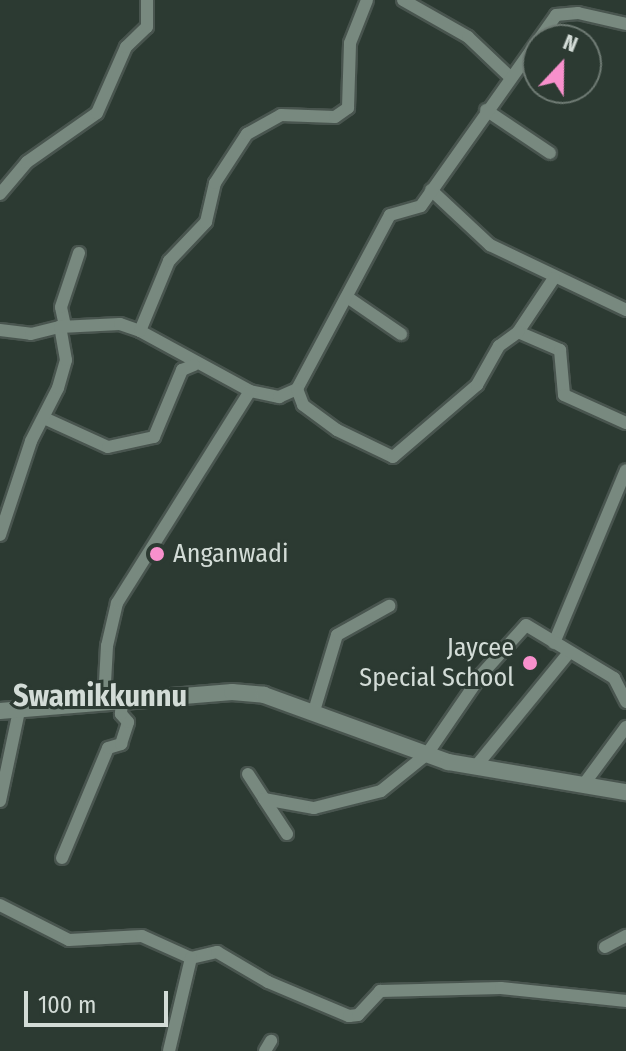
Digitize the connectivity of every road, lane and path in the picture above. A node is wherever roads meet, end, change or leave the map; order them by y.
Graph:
1 (147, 0) edge
2 (367, 0) edge
3 (403, 0) edge
4 (626, 24) edge
5 (511, 78) junction
6 (486, 110) junction
7 (550, 153) dead end
8 (431, 190) junction
9 (0, 194) edge
10 (79, 253) dead end
11 (554, 278) junction
12 (350, 299) junction
13 (626, 310) edge
14 (63, 326) junction
15 (0, 330) edge
16 (140, 331) junction
17 (518, 332) junction
18 (401, 334) dead end
19 (194, 365) junction
20 (297, 389) junction
21 (250, 391) junction
22 (44, 418) junction
23 (626, 423) edge
24 (626, 470) edge
25 (0, 535) edge
26 (389, 606) dead end
27 (554, 643) junction
28 (568, 654) junction
29 (122, 700) junction
30 (104, 701) junction
31 (626, 702) edge
32 (0, 711) edge
33 (19, 711) junction
34 (314, 711) junction
35 (626, 727) edge
36 (427, 754) junction
37 (477, 765) junction
38 (248, 774) dead end
39 (584, 784) junction
40 (626, 792) edge
41 (264, 799) junction
42 (0, 801) edge
43 (287, 834) dead end
44 (62, 858) dead end
45 (0, 905) edge
46 (626, 936) edge
47 (605, 947) dead end
48 (191, 958) junction
49 (626, 1001) edge
50 (169, 1051) edge

1 - 9 street
2 - 16 street
3 - 5 street
4 - 5 street
5 - 6 street
6 - 7 street
6 - 8 street
8 - 11 street
8 - 12 street
10 - 14 street
11 - 13 street
11 - 17 street
12 - 18 street
12 - 20 street
14 - 15 street
14 - 16 street
14 - 22 street
16 - 19 street
17 - 20 street
17 - 23 street
19 - 21 street
19 - 22 street
20 - 21 street
21 - 30 street
22 - 25 street
24 - 27 street
26 - 34 street
27 - 28 street
27 - 36 street
28 - 31 street
28 - 37 street
29 - 30 main road
29 - 34 main road
29 - 44 street
30 - 33 main road
32 - 33 main road
33 - 42 street
34 - 36 main road
35 - 39 street
36 - 37 main road
36 - 41 street
37 - 39 main road
38 - 41 street
39 - 40 main road
41 - 43 street
45 - 48 street
46 - 47 street
48 - 49 street
48 - 50 street

